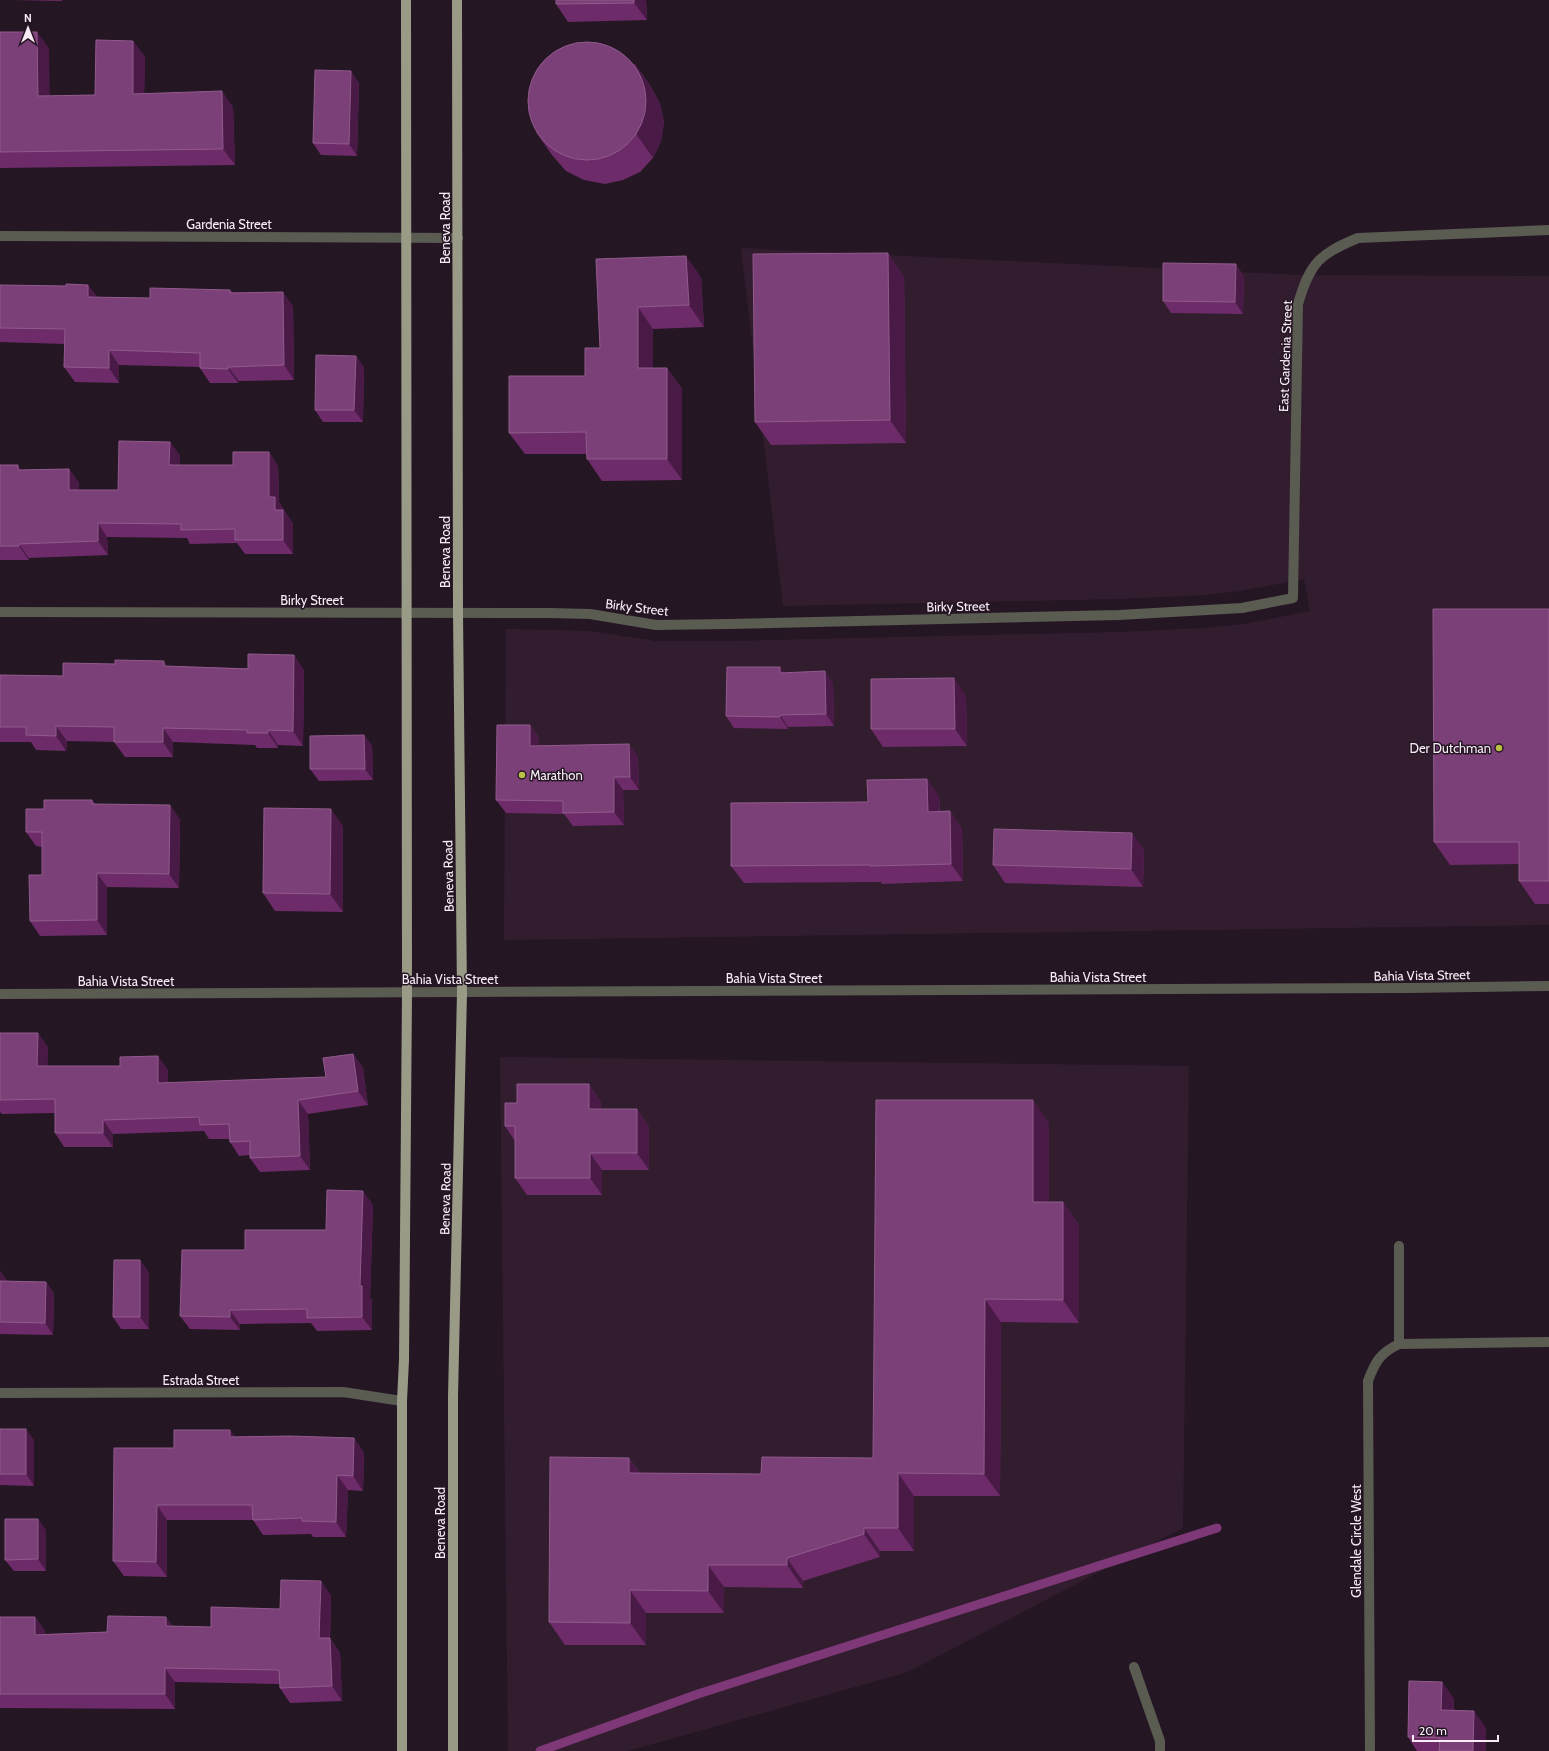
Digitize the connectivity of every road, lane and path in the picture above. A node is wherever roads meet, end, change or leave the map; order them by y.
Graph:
1 (406, 0) edge
2 (457, 0) edge
3 (1549, 230) edge
4 (0, 236) edge
5 (405, 238) junction
6 (458, 238) junction
7 (1293, 598) joint
8 (0, 612) edge
9 (458, 612) junction
10 (405, 613) junction
11 (1549, 986) edge
12 (462, 992) junction
13 (407, 993) junction
14 (0, 994) edge
15 (1399, 1246) dead end
16 (1549, 1342) edge
17 (1399, 1344) junction
18 (0, 1393) edge
19 (402, 1401) junction
20 (1134, 1667) dead end
21 (402, 1751) edge
22 (453, 1751) edge
23 (1160, 1751) edge
24 (1370, 1751) edge

1 - 5 main road
2 - 6 main road, Beneva Road
3 - 7 street, East Gardenia Street
4 - 5 street, Gardenia Street
5 - 6 street, Gardenia Street
5 - 10 main road
6 - 9 main road, Beneva Road
7 - 9 street, Birky Street
8 - 10 street, Birky Street
9 - 10 street, Birky Street
9 - 12 main road, Beneva Road
10 - 13 main road
11 - 12 street, Bahia Vista Street
12 - 13 street, Bahia Vista Street
12 - 22 main road, Beneva Road
13 - 14 street, Bahia Vista Street
13 - 19 main road
15 - 17 street
16 - 17 street
17 - 24 street, Glendale Circle West
18 - 19 street, Estrada Street
19 - 21 main road
20 - 23 street

